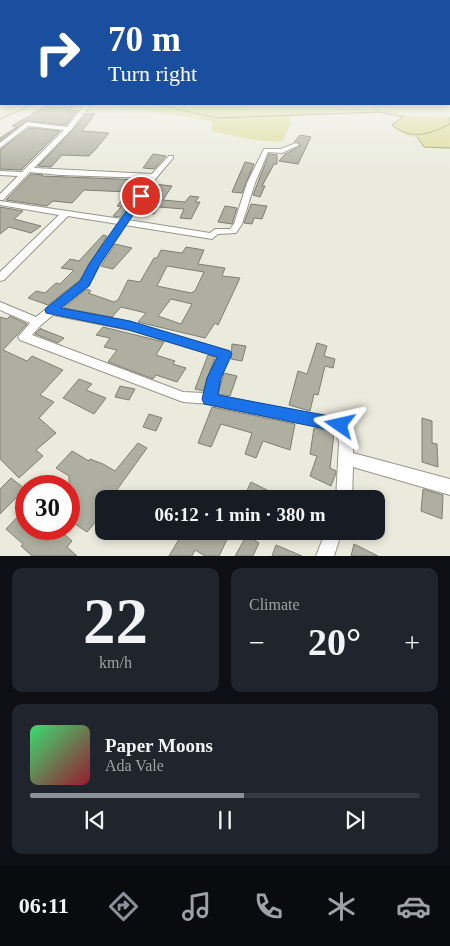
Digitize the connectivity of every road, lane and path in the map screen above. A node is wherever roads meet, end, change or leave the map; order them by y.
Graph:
1 (74, 123) edge
2 (69, 129) junction
3 (296, 145) dead end
4 (0, 146) edge
5 (171, 157) dead end
6 (0, 172) edge
7 (27, 172) junction
8 (154, 176) junction
9 (0, 198) edge
10 (0, 203) edge
11 (65, 214) junction
12 (124, 224) junction
13 (0, 278) edge
14 (0, 306) edge
15 (51, 310) junction
16 (37, 322) junction
17 (209, 399) junction
18 (345, 458) junction
19 (450, 487) edge
20 (344, 490) edge
21 (331, 540) edge
22 (325, 556) edge

1 - 2 street
2 - 4 street
2 - 7 street
3 - 12 street
5 - 8 street
6 - 7 street
7 - 8 street
7 - 9 street
8 - 12 street
10 - 11 street
11 - 12 street
11 - 13 street
12 - 15 street
14 - 16 street
15 - 16 street
15 - 17 street
16 - 17 street
17 - 18 street
18 - 19 street
18 - 20 street
21 - 22 street

